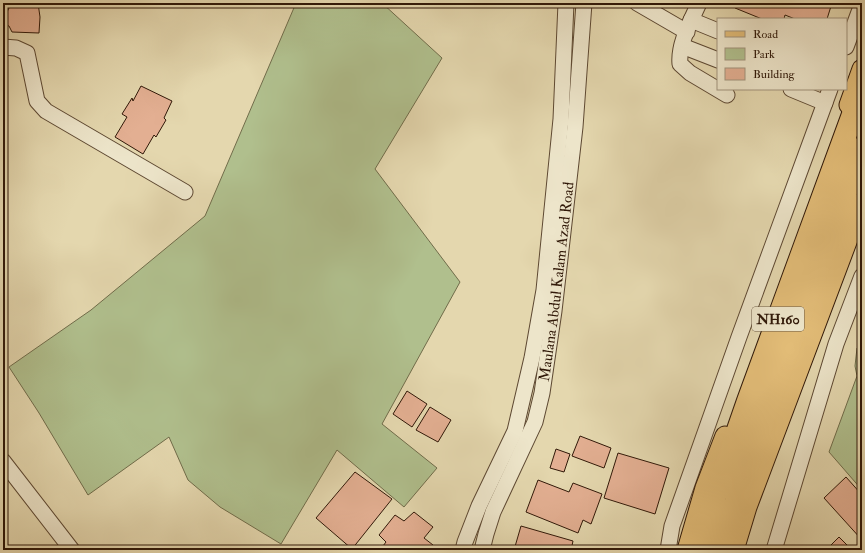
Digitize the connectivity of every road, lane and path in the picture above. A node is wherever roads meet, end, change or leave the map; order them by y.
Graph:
1 (566, 3) edge
2 (584, 3) edge
3 (637, 3) edge
4 (699, 3) edge
5 (862, 4) edge
6 (689, 26) junction
7 (717, 31) edge
8 (847, 43) edge
9 (682, 46) junction
10 (3, 47) edge
11 (717, 60) edge
12 (862, 69) edge
13 (717, 89) edge
14 (719, 90) edge
15 (796, 90) edge
16 (862, 90) edge
17 (727, 95) dead end
18 (828, 96) edge
19 (562, 97) junction
20 (577, 98) junction
21 (862, 148) edge
22 (186, 192) dead end
23 (862, 202) edge
24 (862, 276) edge
25 (532, 358) junction
26 (547, 360) junction
27 (3, 461) edge
28 (72, 550) edge
29 (463, 550) edge
30 (482, 550) edge
31 (668, 550) edge
32 (687, 550) edge
33 (699, 550) edge
34 (720, 550) edge
35 (734, 550) edge
36 (774, 550) edge

1 - 19 street
2 - 20 street, Maulana Abdul Kalam Azad Road
3 - 6 street
4 - 6 street
5 - 8 street
6 - 7 street
6 - 9 street
9 - 11 street
9 - 13 street
10 - 22 street
12 - 32 main road
14 - 17 street
15 - 18 street
16 - 33 highway, NH160
18 - 31 street
19 - 20 street
19 - 25 street
20 - 26 street, Maulana Abdul Kalam Azad Road
21 - 34 highway, NH160
23 - 35 main road
24 - 36 street
25 - 26 street
25 - 29 street
26 - 30 street, Maulana Abdul Kalam Azad Road
27 - 28 street

